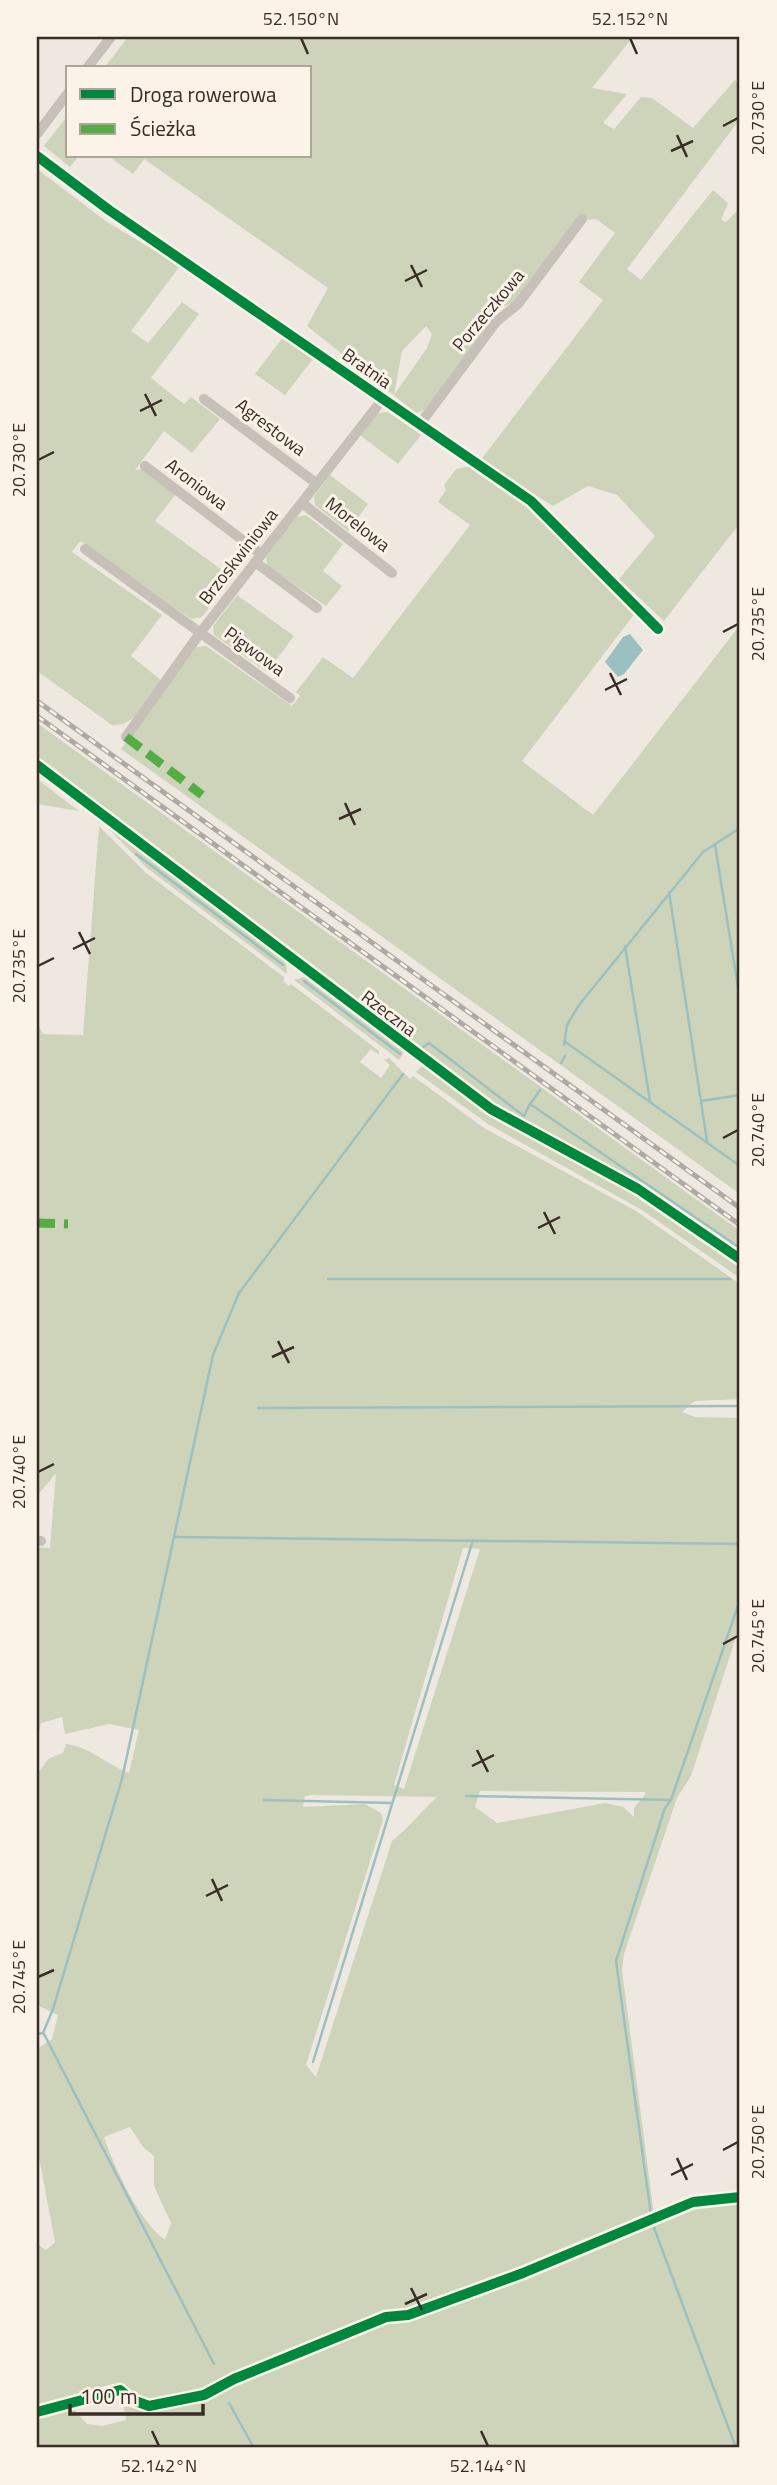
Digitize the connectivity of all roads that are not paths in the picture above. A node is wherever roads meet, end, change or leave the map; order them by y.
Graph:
1 (111, 37) edge
2 (89, 66) edge
3 (66, 96) edge
4 (37, 134) edge
5 (37, 156) edge
6 (582, 219) dead end
7 (204, 399) dead end
8 (382, 400) junction
9 (420, 424) junction
10 (145, 466) dead end
11 (316, 483) junction
12 (302, 503) junction
13 (85, 549) dead end
14 (258, 558) junction
15 (392, 573) dead end
16 (317, 608) dead end
17 (658, 629) dead end
18 (200, 633) junction
19 (290, 698) dead end
20 (126, 737) dead end
21 (37, 765) edge
22 (740, 1259) edge

1 - 2 street
3 - 4 street
5 - 8 street, Bratnia
6 - 9 street, Porzeczkowa
7 - 11 street, Agrestowa
8 - 9 street, Bratnia
8 - 11 street, Brzoskwiniowa
9 - 17 street, Bratnia
10 - 14 street, Aroniowa
11 - 12 street, Brzoskwiniowa
12 - 14 street, Brzoskwiniowa
12 - 15 street, Morelowa
13 - 18 street, Pigwowa
14 - 16 street, Aroniowa
14 - 18 street, Brzoskwiniowa
18 - 19 street, Pigwowa
18 - 20 street, Brzoskwiniowa
21 - 22 street, Rzeczna

